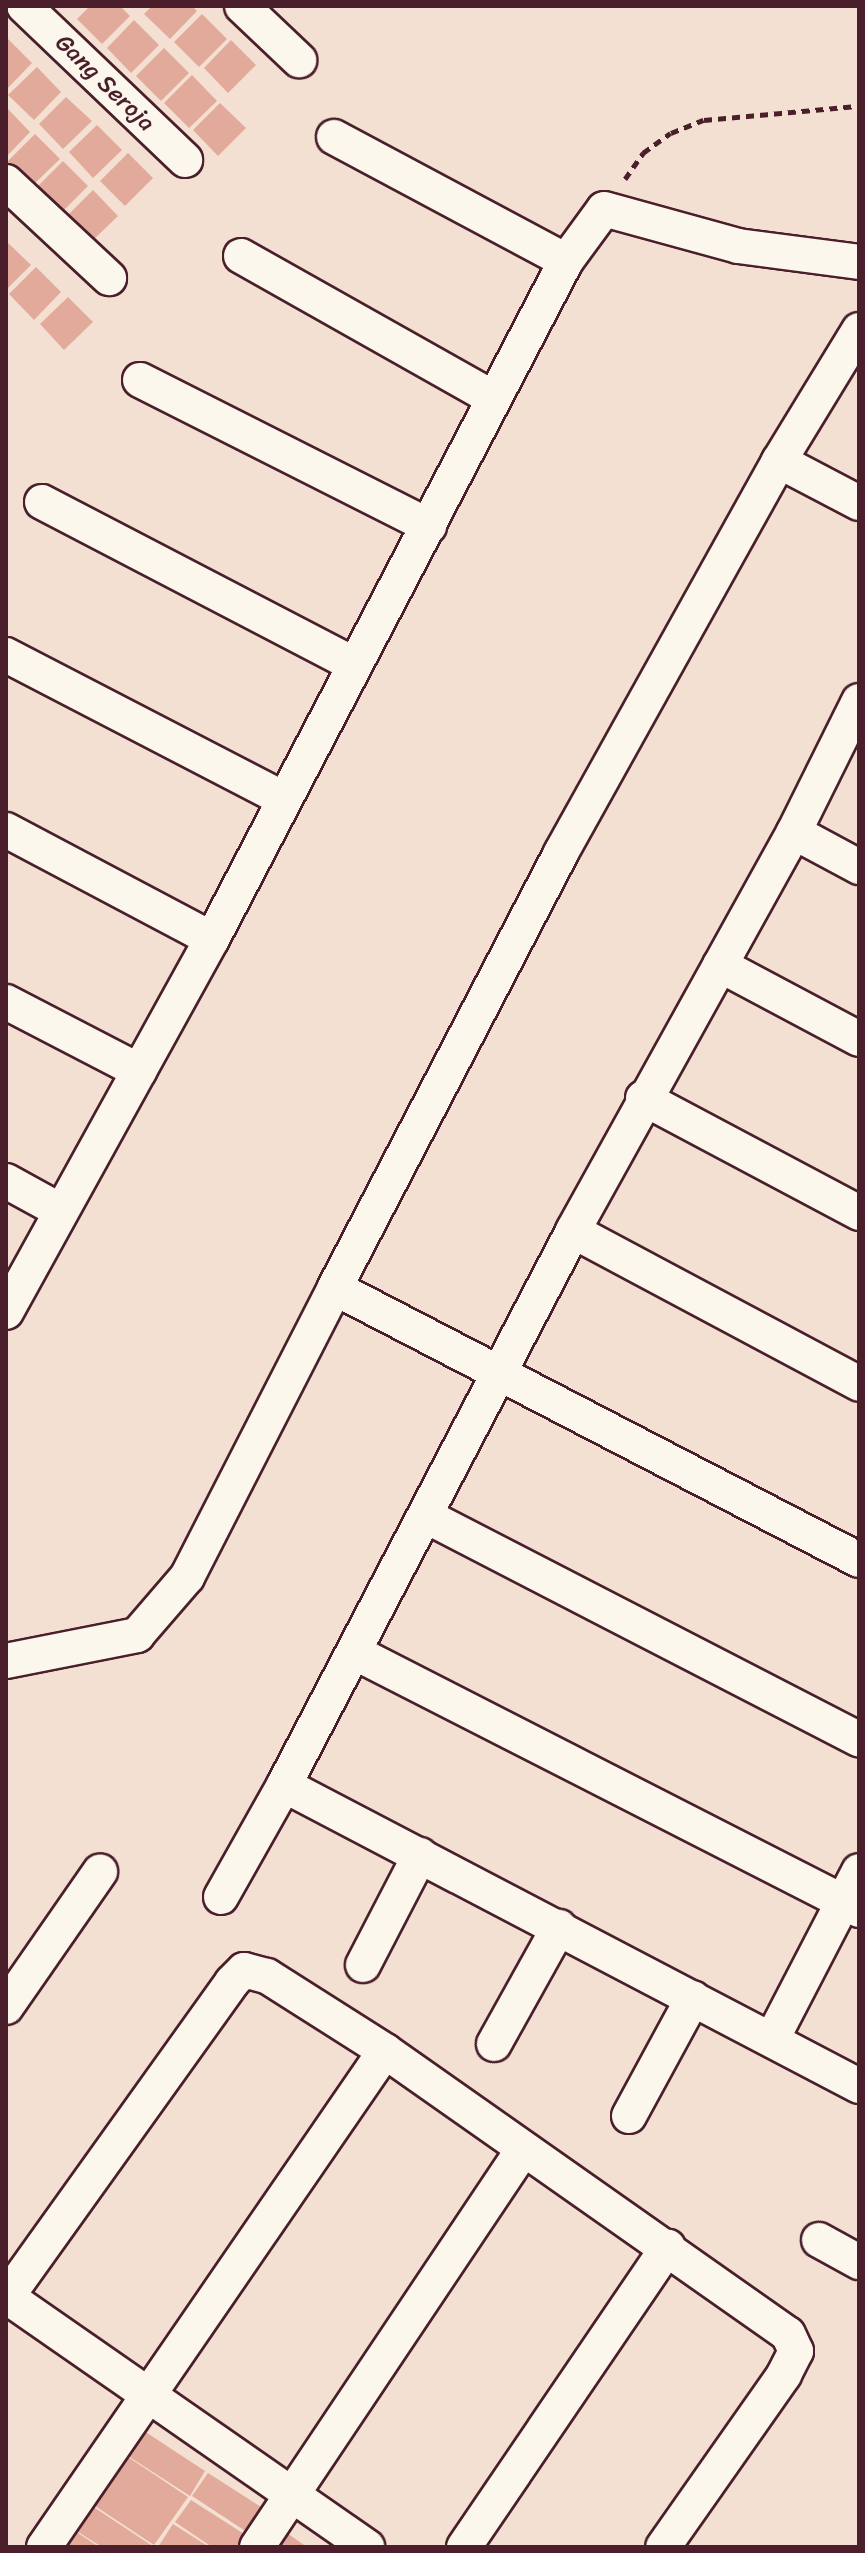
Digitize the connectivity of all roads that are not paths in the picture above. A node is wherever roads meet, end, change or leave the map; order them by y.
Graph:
1 (24, 6) edge
2 (242, 6) edge
3 (299, 60) dead end
4 (334, 137) dead end
5 (185, 160) dead end
6 (6, 182) edge
7 (241, 256) dead end
8 (566, 261) junction
9 (859, 262) edge
10 (109, 278) dead end
11 (859, 330) edge
12 (140, 380) dead end
13 (493, 398) junction
14 (779, 461) junction
15 (42, 502) dead end
16 (859, 503) edge
17 (429, 526) junction
18 (6, 655) edge
19 (353, 664) junction
20 (859, 701) edge
21 (282, 798) junction
22 (6, 830) edge
23 (794, 832) junction
24 (859, 867) edge
25 (212, 939) junction
26 (720, 965) junction
27 (6, 1002) edge
28 (859, 1039) edge
29 (139, 1071) junction
30 (643, 1098) junction
31 (6, 1181) edge
32 (59, 1210) junction
33 (859, 1213) edge
34 (573, 1231) junction
35 (335, 1288) junction
36 (6, 1312) edge
37 (501, 1372) junction
38 (859, 1384) edge
39 (428, 1517) junction
40 (859, 1560) edge
41 (354, 1652) junction
42 (6, 1661) edge
43 (859, 1739) edge
44 (284, 1785) junction
45 (420, 1855) junction
46 (859, 1871) edge
47 (100, 1872) dead end
48 (221, 1897) dead end
49 (851, 1906) edge
50 (559, 1927) junction
51 (363, 1965) dead end
52 (693, 1998) junction
53 (6, 2007) edge
54 (772, 2039) junction
55 (494, 2044) dead end
56 (385, 2051) junction
57 (859, 2086) edge
58 (629, 2116) dead end
59 (523, 2150) junction
60 (819, 2240) dead end
61 (668, 2247) junction
62 (859, 2262) edge
63 (6, 2297) edge
64 (149, 2396) junction
65 (293, 2496) junction
66 (44, 2547) edge
67 (257, 2547) edge
68 (367, 2547) edge
69 (464, 2547) edge
70 (663, 2547) edge

1 - 5 street, Gang Seroja
2 - 3 street
4 - 8 street
6 - 10 street
7 - 13 street
8 - 9 street
8 - 13 street
11 - 14 street
12 - 17 street
13 - 17 street
14 - 16 street
14 - 35 street
15 - 19 street
17 - 19 street
18 - 21 street
19 - 21 street
20 - 23 street
21 - 25 street
22 - 25 street
23 - 24 street
23 - 26 street
25 - 29 street
26 - 28 street
26 - 30 street
27 - 29 street
29 - 32 street
30 - 33 street
30 - 34 street
31 - 32 street
32 - 36 street
34 - 37 street
34 - 38 street
35 - 37 street
35 - 42 street
37 - 39 street
37 - 40 street
39 - 41 street
39 - 43 street
41 - 44 street
41 - 49 street
44 - 45 street
44 - 48 street
45 - 50 street
45 - 51 street
46 - 49 street
47 - 53 street
49 - 54 street
50 - 52 street
50 - 55 street
52 - 54 street
52 - 58 street
54 - 57 street
56 - 59 street
56 - 63 street
56 - 64 street
59 - 61 street
59 - 65 street
60 - 62 street
61 - 69 street
61 - 70 street
63 - 64 street
64 - 65 street
64 - 66 street
65 - 67 street
65 - 68 street

